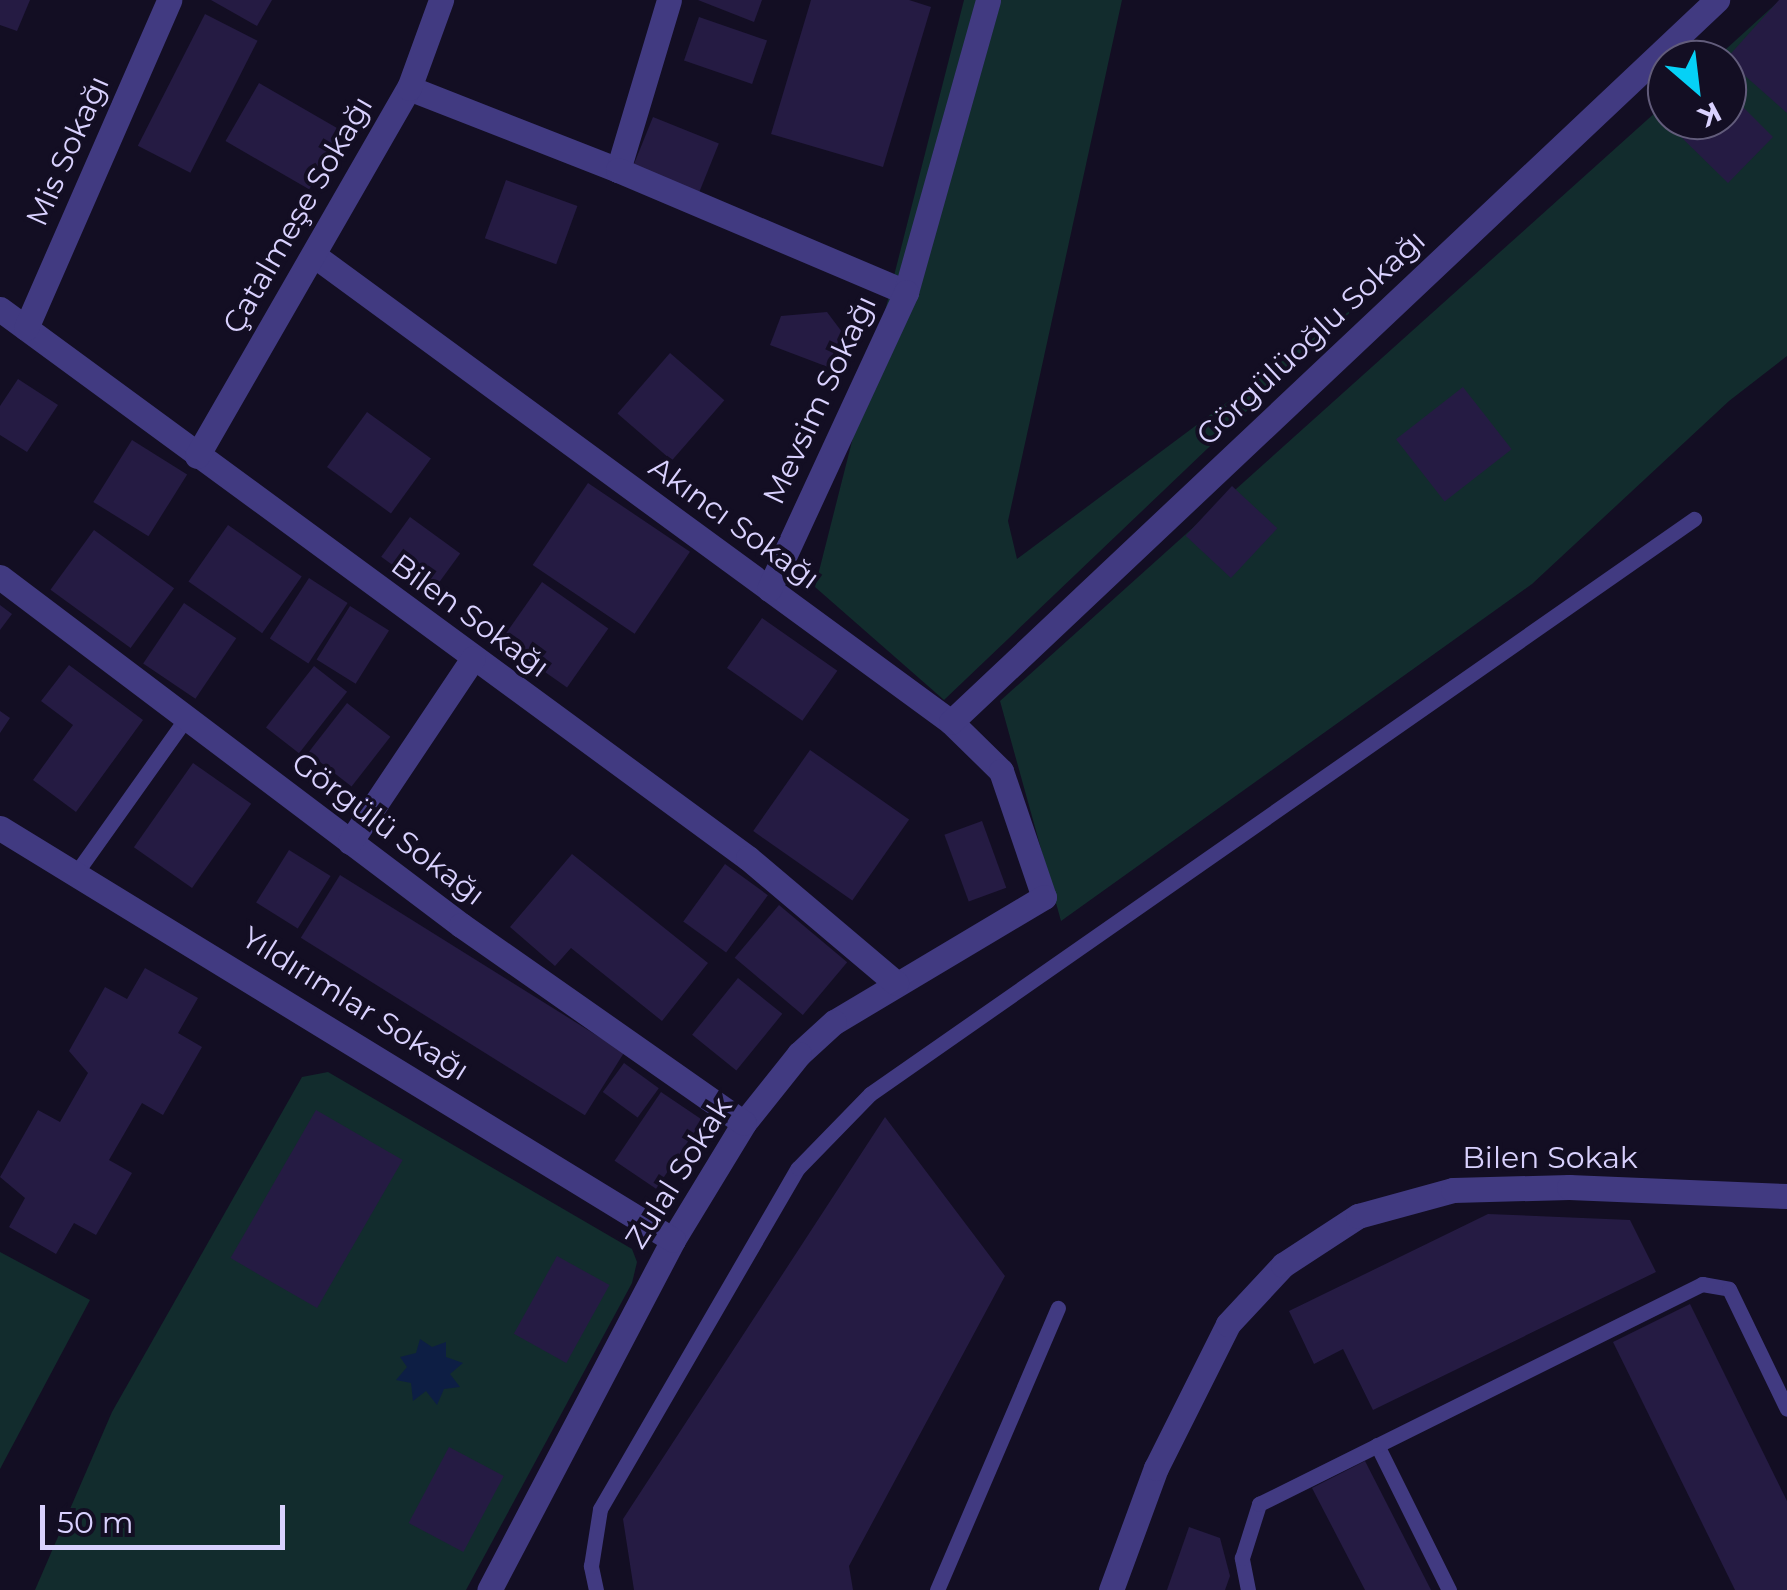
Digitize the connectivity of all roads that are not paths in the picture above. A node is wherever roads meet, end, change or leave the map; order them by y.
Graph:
1 (170, 0) edge
2 (441, 0) edge
3 (669, 0) edge
4 (988, 0) edge
5 (1716, 0) edge
6 (408, 88) junction
7 (618, 170) junction
8 (315, 256) junction
9 (906, 292) junction
10 (0, 308) edge
11 (26, 328) junction
12 (197, 456) junction
13 (1694, 519) dead end
14 (0, 576) edge
15 (768, 589) junction
16 (473, 658) junction
17 (187, 717) junction
18 (951, 722) junction
19 (0, 828) edge
20 (350, 842) junction
21 (76, 873) junction
22 (1044, 897) joint
23 (896, 983) junction
24 (744, 1123) junction
25 (1787, 1196) edge
26 (673, 1240) junction
27 (1058, 1308) dead end
28 (1787, 1408) edge
29 (1377, 1445) junction
30 (489, 1590) edge
31 (596, 1590) edge
32 (937, 1590) edge
33 (1110, 1590) edge
34 (1248, 1590) edge
35 (1449, 1590) edge

1 - 11 street, Mis Sokağı
2 - 6 street, Çatalmeşe Sokağı
3 - 7 street
4 - 9 street, Mevsim Sokağı
5 - 18 street, Görgülüoğlu Sokağı
6 - 7 street
6 - 8 street, Çatalmeşe Sokağı
7 - 9 street
8 - 12 street, Çatalmeşe Sokağı
8 - 15 street, Akıncı Sokağı
9 - 15 street, Mevsim Sokağı
10 - 11 street, Bilen Sokağı
11 - 12 street, Bilen Sokağı
12 - 16 street, Bilen Sokağı
13 - 31 lane
14 - 17 street, Görgülü Sokağı
15 - 18 street, Akıncı Sokağı
16 - 20 street
16 - 23 street, Bilen Sokağı
17 - 20 street, Görgülü Sokağı
17 - 21 lane
18 - 22 street, Akıncı Sokağı
19 - 21 street, Yıldırımlar Sokağı
20 - 24 street, Görgülü Sokağı
21 - 26 street, Yıldırımlar Sokağı
22 - 23 street, Zulal Sokak
23 - 24 street, Zulal Sokak
24 - 26 street, Zulal Sokak
25 - 33 street, Bilen Sokak
26 - 30 street, Zulal Sokak
27 - 32 lane
28 - 29 lane
29 - 34 lane
29 - 35 lane

